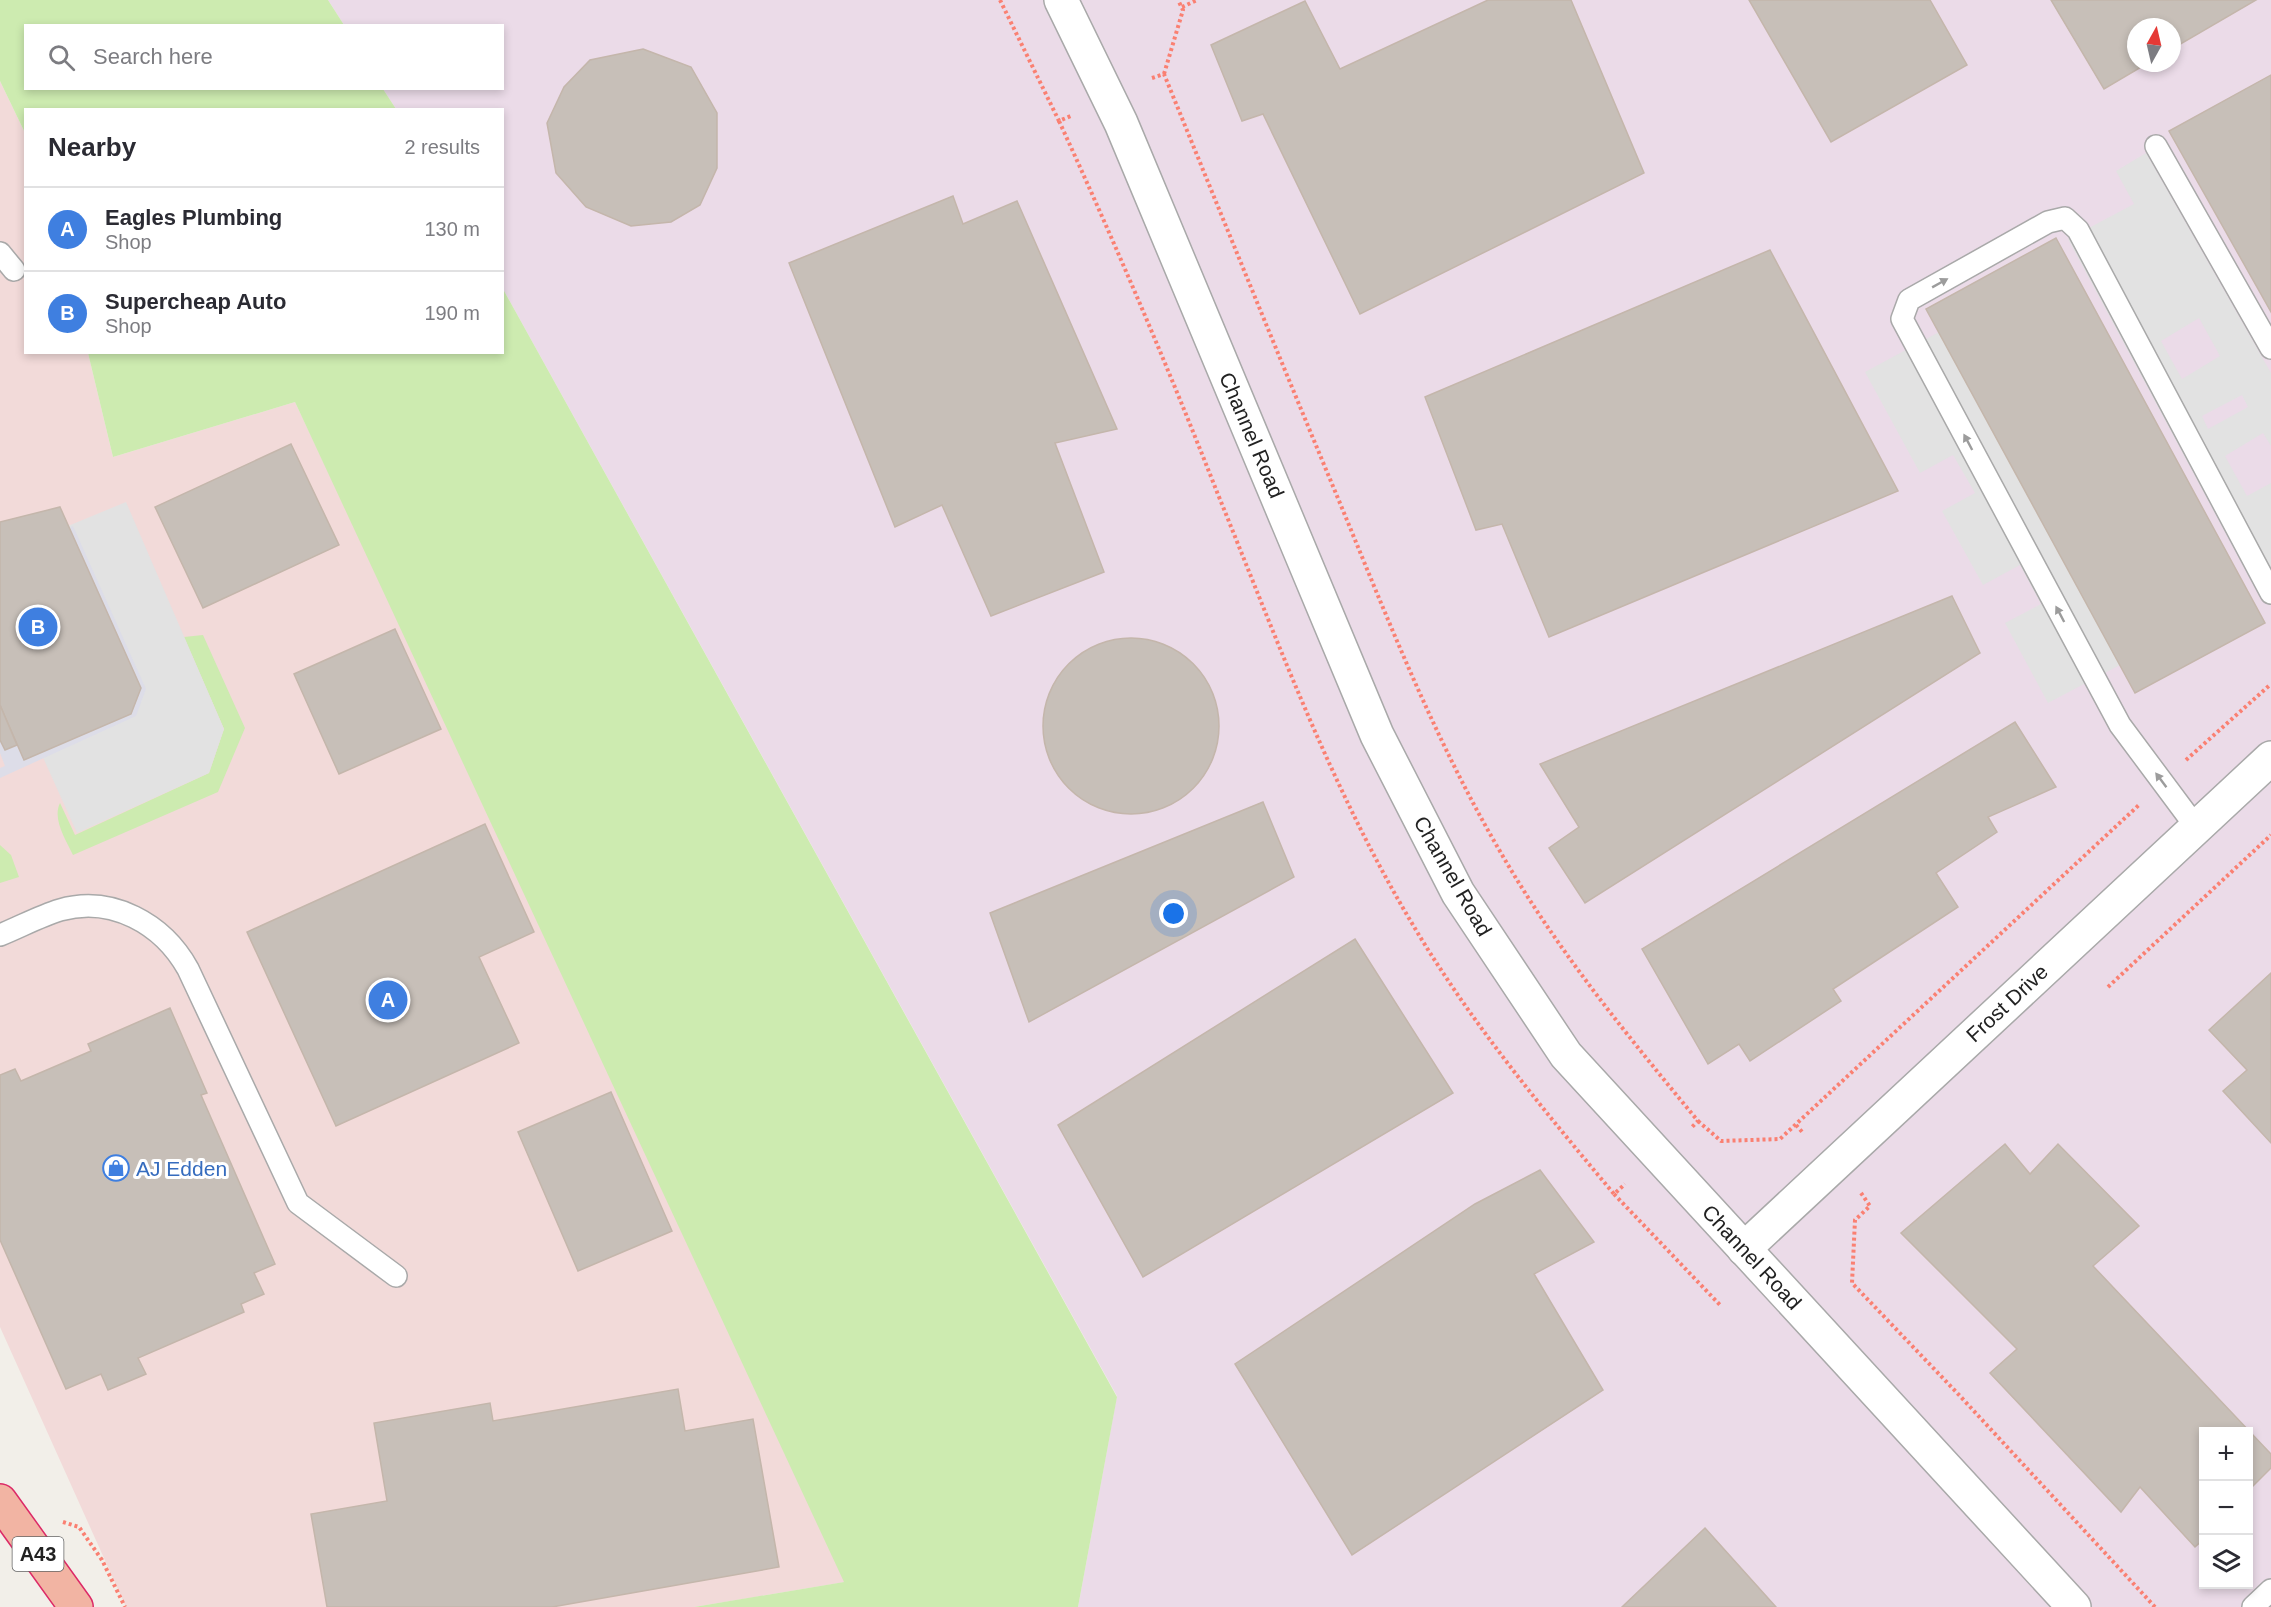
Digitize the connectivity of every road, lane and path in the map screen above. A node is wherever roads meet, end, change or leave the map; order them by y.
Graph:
1 (1000, 0) edge
2 (1178, 0) edge
3 (1197, 0) edge
4 (1069, 3) edge
5 (1182, 7) junction
6 (1164, 74) junction
7 (1152, 78) dead end
8 (1072, 116) dead end
9 (2156, 146) dead end
10 (0, 253) edge
11 (14, 270) dead end
12 (2271, 348) edge
13 (2271, 593) edge
14 (2271, 684) edge
15 (2271, 758) edge
16 (2163, 782) junction
17 (2196, 827) junction
18 (2271, 835) edge
19 (0, 935) edge
20 (2108, 987) dead end
21 (1698, 1121) junction
22 (1796, 1125) junction
23 (1691, 1128) dead end
24 (1804, 1134) dead end
25 (1860, 1193) dead end
26 (1614, 1194) dead end
27 (1744, 1249) junction
28 (396, 1276) dead end
29 (1720, 1305) dead end
30 (0, 1501) edge
31 (2271, 1590) edge
32 (49, 1607) edge
33 (76, 1607) edge
34 (2074, 1607) edge
35 (2155, 1607) edge
36 (2253, 1607) edge

1 - 8 path
2 - 5 path
3 - 5 path
4 - 27 street, Channel Road
5 - 6 path
6 - 7 path
6 - 21 path
9 - 12 lane
10 - 11 lane
16 -> 13 lane
14 - 16 path
15 - 17 street, Frost Drive
16 - 17 lane
16 - 22 path
17 - 27 street, Frost Drive
18 - 20 path
19 - 28 lane
21 - 22 path
21 - 23 path
22 - 24 path
25 - 35 path
26 - 29 path
27 - 34 street, Channel Road
30 - 32 highway, A43
30 - 33 highway, A43
31 - 36 lane

